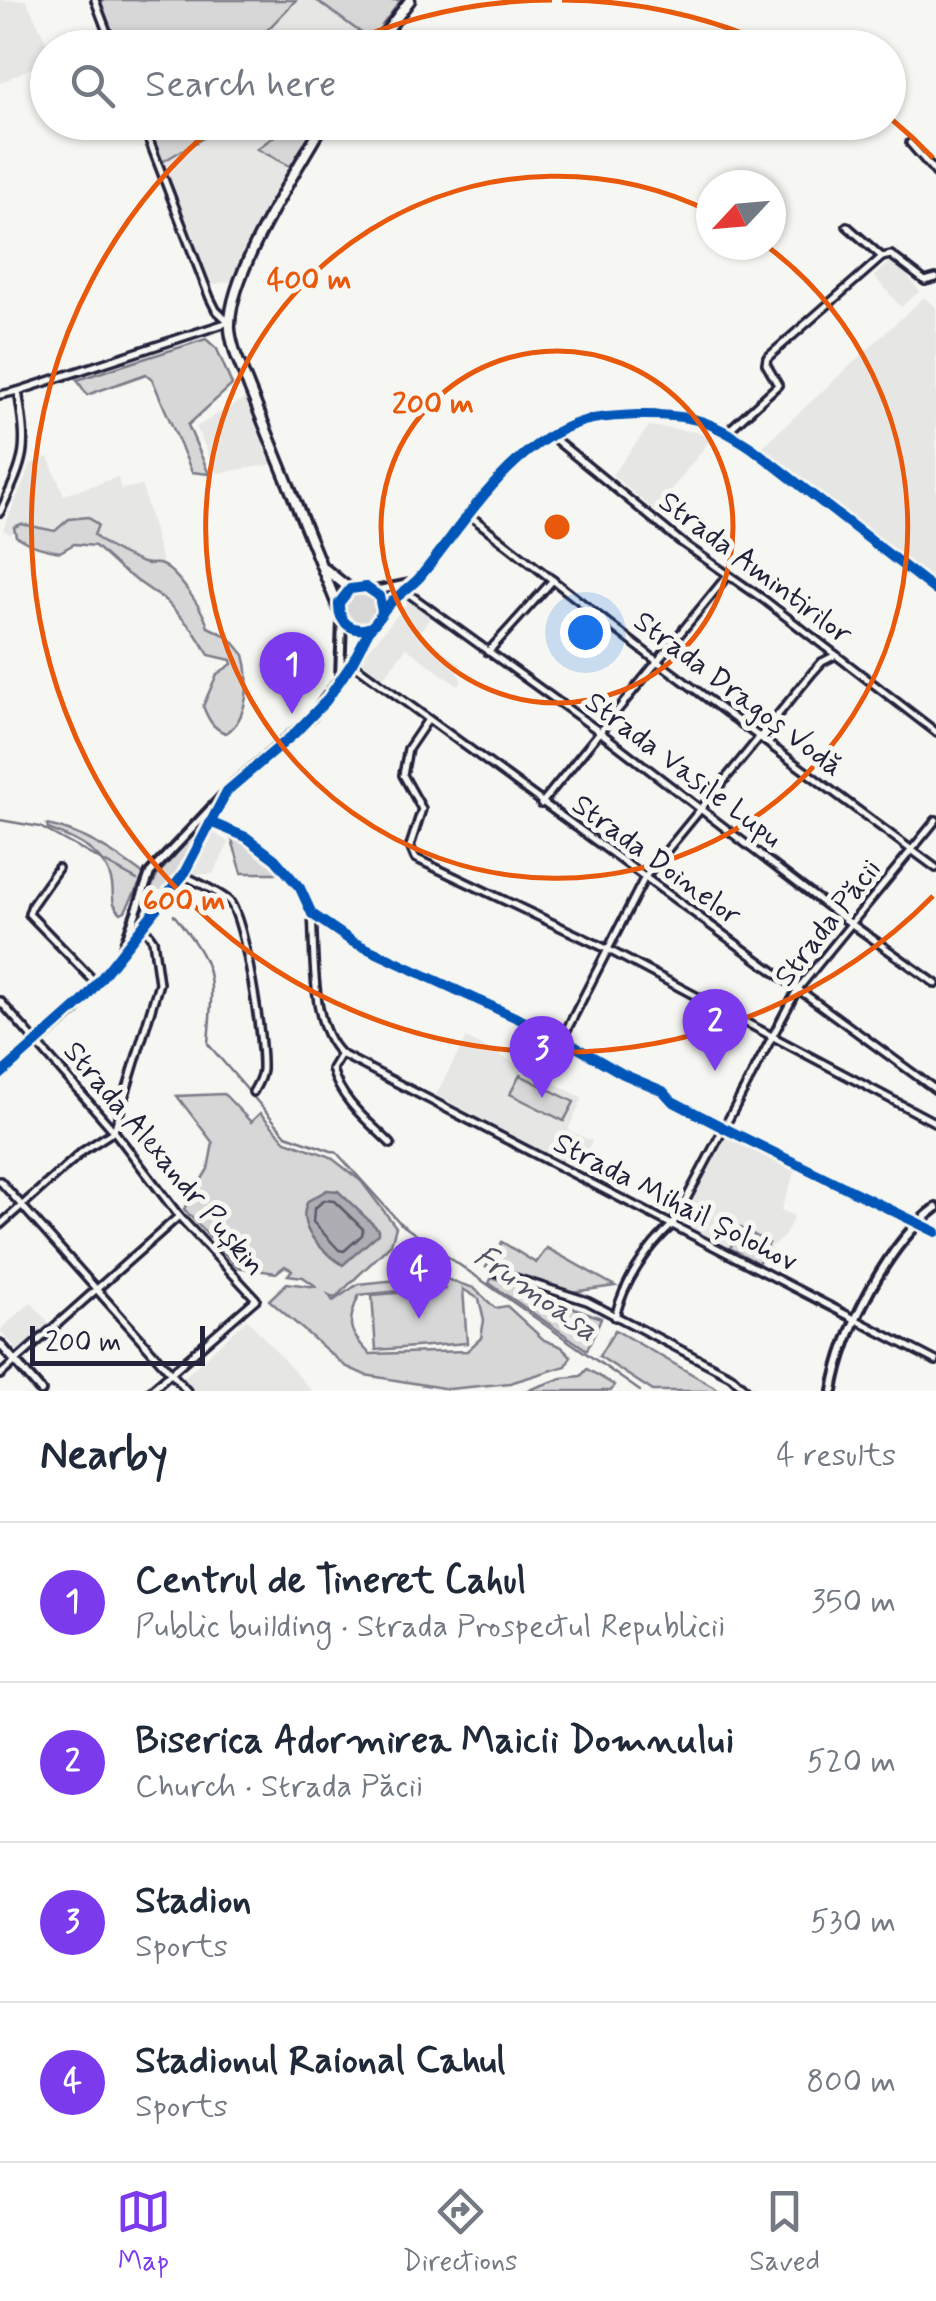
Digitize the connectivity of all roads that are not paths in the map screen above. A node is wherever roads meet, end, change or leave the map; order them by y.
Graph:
1 (95, 0) edge
2 (410, 0) edge
3 (106, 30) edge
4 (388, 30) edge
5 (149, 140) edge
6 (314, 140) edge
7 (910, 143) dead end
8 (936, 173) edge
9 (847, 226) dead end
10 (882, 257) junction
11 (934, 280) edge
12 (229, 322) junction
13 (0, 383) edge
14 (18, 391) junction
15 (2, 394) edge
16 (727, 432) junction
17 (551, 436) junction
18 (0, 512) edge
19 (469, 515) junction
20 (320, 565) junction
21 (727, 576) junction
22 (552, 580) junction
23 (415, 582) junction
24 (350, 589) junction
25 (936, 590) edge
26 (374, 591) junction
27 (404, 591) junction
28 (382, 611) junction
29 (340, 614) junction
30 (371, 627) junction
31 (488, 652) junction
32 (836, 655) junction
33 (658, 662) junction
34 (352, 663) junction
35 (339, 684) junction
36 (427, 721) junction
37 (600, 732) junction
38 (936, 732) edge
39 (761, 738) junction
40 (227, 791) junction
41 (541, 804) junction
42 (700, 807) junction
43 (936, 820) edge
44 (210, 822) junction
45 (192, 826) junction
46 (203, 836) junction
47 (912, 850) junction
48 (58, 868) dead end
49 (936, 868) edge
50 (183, 875) junction
51 (646, 878) junction
52 (137, 914) junction
53 (312, 914) junction
54 (145, 924) junction
55 (851, 924) junction
56 (123, 949) junction
57 (607, 950) junction
58 (97, 984) junction
59 (936, 984) edge
60 (798, 990) junction
61 (0, 1001) edge
62 (774, 1036) junction
63 (562, 1040) junction
64 (38, 1043) junction
65 (341, 1054) junction
66 (0, 1075) edge
67 (936, 1090) edge
68 (253, 1092) dead end
69 (936, 1123) edge
70 (724, 1128) junction
71 (114, 1131) junction
72 (391, 1144) dead end
73 (0, 1181) edge
74 (22, 1205) junction
75 (936, 1208) edge
76 (179, 1216) junction
77 (917, 1222) junction
78 (672, 1224) junction
79 (0, 1225) edge
80 (936, 1232) edge
81 (496, 1272) dead end
82 (94, 1290) junction
83 (615, 1317) junction
84 (857, 1320) junction
85 (0, 1344) edge
86 (16, 1361) junction
87 (936, 1361) edge
88 (170, 1372) junction
89 (0, 1375) edge
90 (41, 1391) edge
91 (150, 1391) edge
92 (188, 1391) edge
93 (747, 1391) edge
94 (832, 1391) edge

1 - 3 street
2 - 4 main road
5 - 12 street
6 - 12 main road
7 - 8 street
9 - 10 street
10 - 11 street
10 - 16 street
12 - 14 street
12 - 20 main road
13 - 15 street
14 - 15 street
14 - 18 street
16 - 17 main road
16 - 25 main road
17 - 19 main road
17 - 21 street, Strada Amintirilor
19 - 22 street, Strada Dragoș Vodă
19 - 23 main road
20 - 24 main road
20 - 29 main road
21 - 32 street, Strada Amintirilor
21 - 33 street
22 - 31 street
22 - 33 street, Strada Dragoș Vodă
23 - 26 main road
23 - 27 main road
24 - 26 main road
24 - 29 main road
26 - 28 main road
27 - 28 main road
27 - 31 street, Strada Vasile Lupu
28 - 30 main road
29 - 30 main road
29 - 35 main road
30 - 34 main road
31 - 37 street, Strada Vasile Lupu
32 - 38 street, Strada Amintirilor
32 - 39 street
33 - 37 street
33 - 39 street, Strada Dragoș Vodă
34 - 35 main road
34 - 36 street, Strada Doinelor
35 - 40 main road
36 - 41 street, Strada Doinelor
36 - 57 street
37 - 41 street
37 - 42 street, Strada Vasile Lupu
39 - 42 street
39 - 47 street, Strada Dragoș Vodă
40 - 44 main road
40 - 45 main road
41 - 51 street, Strada Doinelor
42 - 51 street
42 - 55 street, Strada Vasile Lupu
43 - 47 street, Strada Păcii
44 - 46 main road
44 - 53 street
45 - 46 main road
45 - 52 main road
46 - 50 main road
47 - 49 street, Strada Dragoș Vodă
47 - 55 street, Strada Păcii
48 - 58 street
50 - 54 main road
50 - 68 street
51 - 57 street
51 - 60 street, Strada Doinelor
52 - 54 main road
52 - 56 main road
53 - 63 street
53 - 65 street
54 - 56 main road
54 - 71 street
55 - 59 street, Strada Vasile Lupu
55 - 60 street, Strada Păcii
56 - 58 main road
57 - 62 street
57 - 63 street
58 - 64 main road
60 - 62 street, Strada Păcii
60 - 67 street, Strada Doinelor
61 - 64 street, Strada Alexandr Pușkin
62 - 69 street
62 - 70 street, Strada Păcii
63 - 70 street
64 - 66 main road
64 - 71 street, Strada Alexandr Pușkin
65 - 72 street
65 - 78 street, Strada Mihail Șolohov
70 - 77 street
70 - 78 street, Strada Păcii
71 - 74 street
71 - 76 street, Strada Alexandr Pușkin
73 - 74 street
74 - 79 street
74 - 82 street
75 - 77 main road
76 - 82 street
76 - 88 street, Strada Alexandr Pușkin
77 - 80 street
77 - 84 main road
78 - 83 street, Strada Păcii
78 - 84 street, Strada Mihail Șolohov
81 - 83 street
82 - 86 street
82 - 88 street
83 - 93 street
84 - 87 street, Strada Mihail Șolohov
84 - 94 main road
85 - 86 main road
86 - 89 street
86 - 90 main road
88 - 91 street
88 - 92 street

